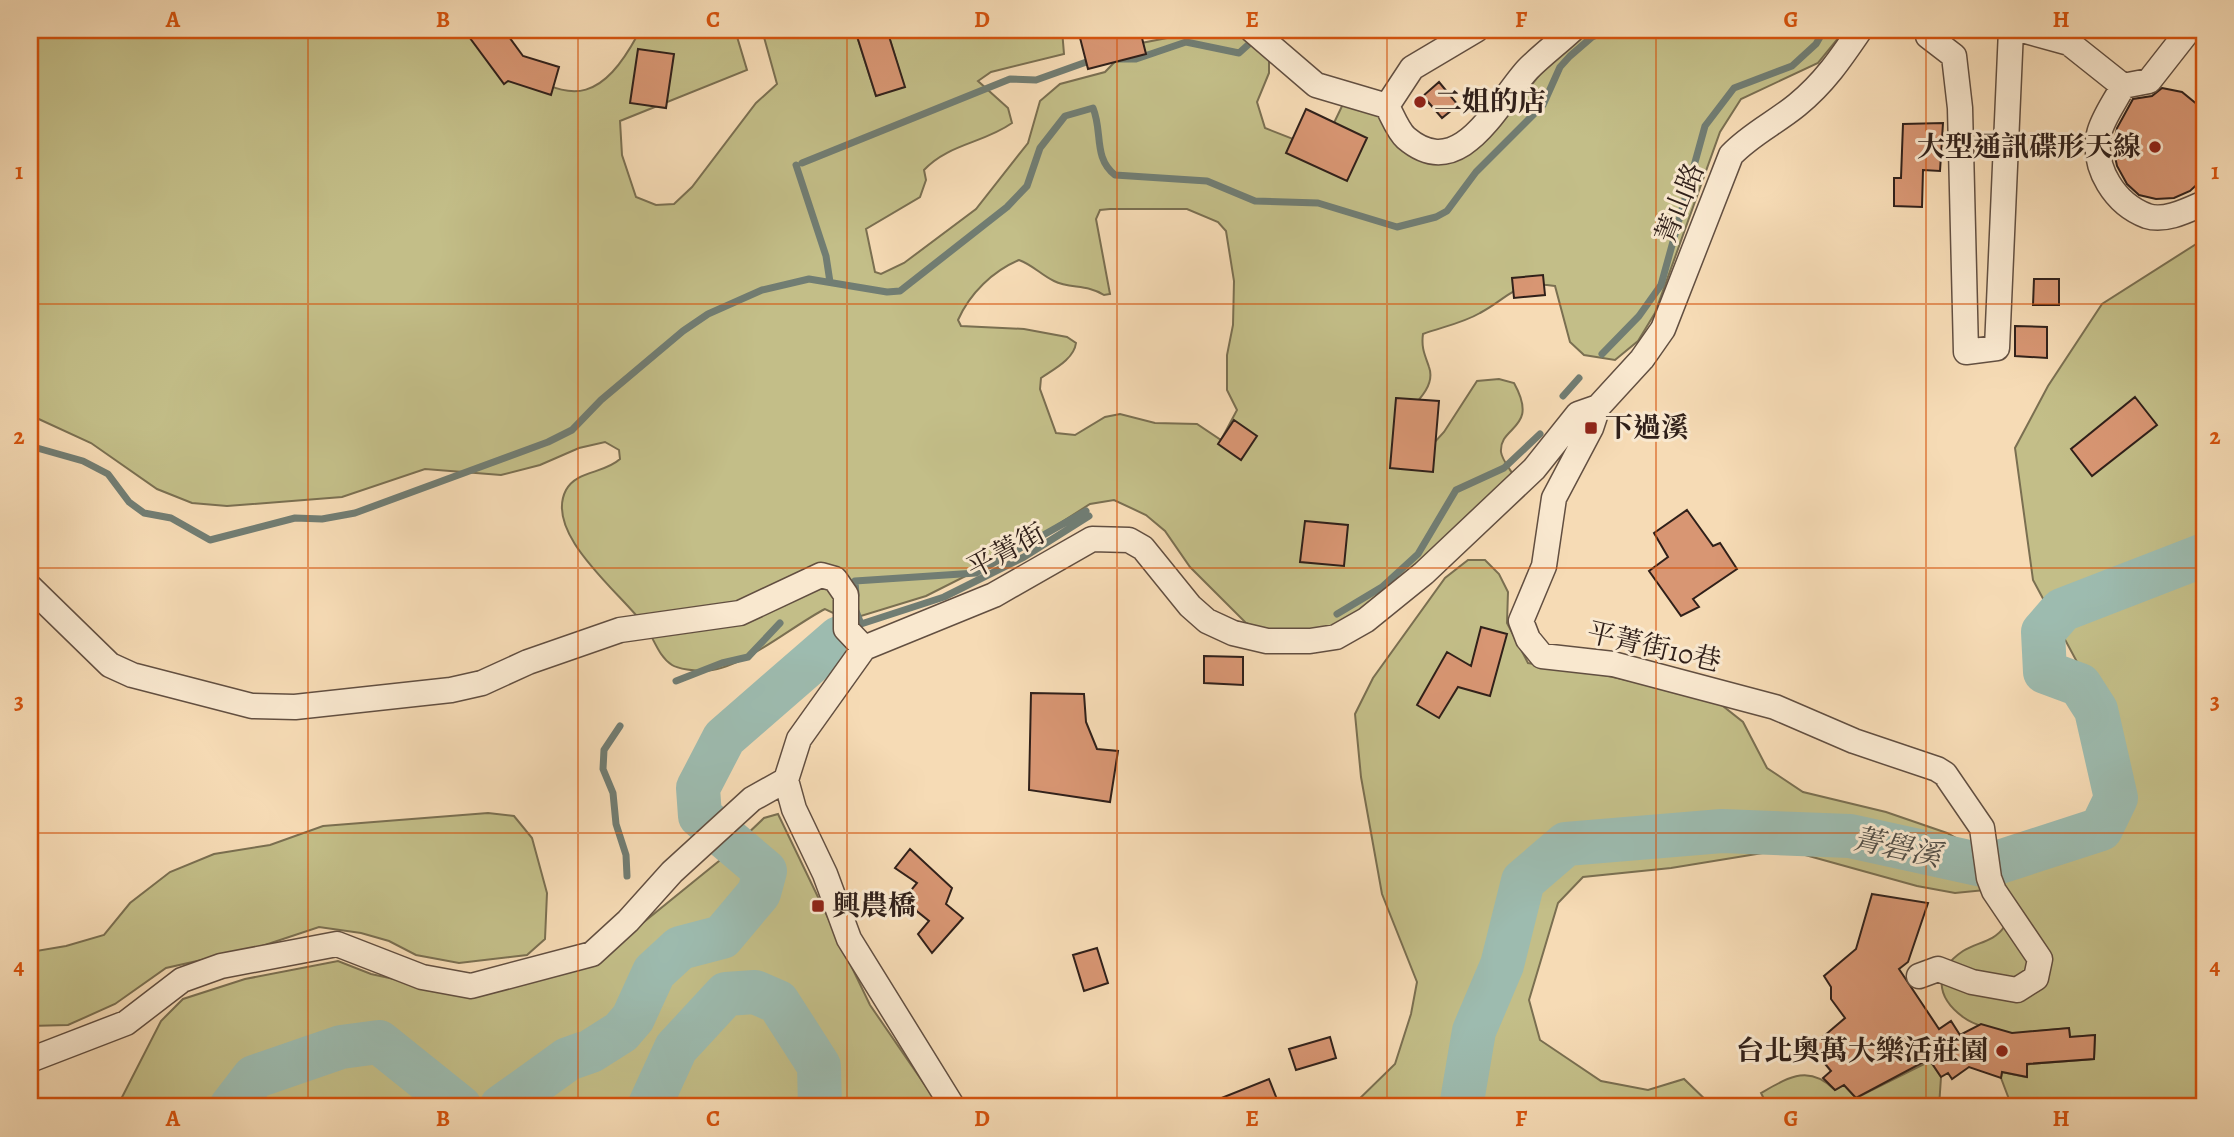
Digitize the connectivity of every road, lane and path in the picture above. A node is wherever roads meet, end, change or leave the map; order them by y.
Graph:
1 (1252, 30) edge
2 (1476, 30) edge
3 (1573, 30) edge
4 (1860, 30) edge
5 (1927, 30) edge
6 (2011, 30) edge
7 (2022, 30) edge
8 (2189, 30) edge
9 (2123, 86) junction
10 (1387, 106) junction
11 (2204, 203) edge
12 (1588, 411) junction
13 (30, 587) edge
14 (864, 648) junction
15 (786, 779) junction
16 (1919, 976) dead end
17 (30, 1060) edge
18 (953, 1107) edge

1 - 10 street
2 - 10 street
3 - 10 street
4 - 12 street, 菁山路
5 - 6 street
7 - 9 street
8 - 9 street
9 - 11 street
12 - 14 street, 平菁街
12 - 16 street, 平菁街10巷
13 - 14 street
14 - 15 street
15 - 17 street
15 - 18 street

